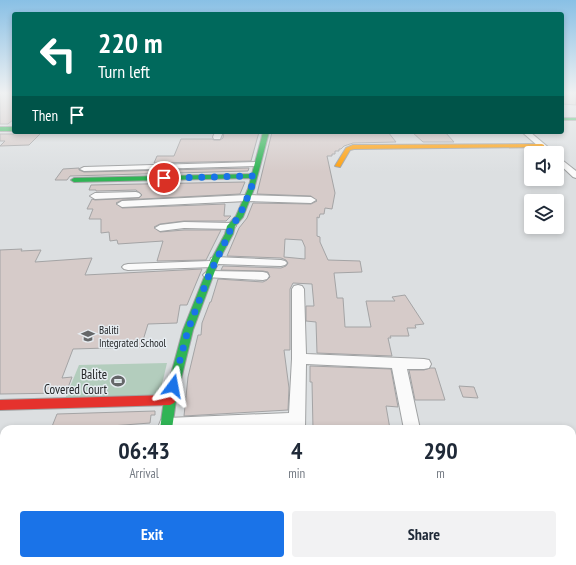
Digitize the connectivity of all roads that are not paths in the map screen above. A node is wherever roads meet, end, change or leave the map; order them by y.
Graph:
1 (12, 129) edge
2 (0, 130) edge
3 (265, 134) edge
4 (528, 134) edge
5 (524, 146) edge
6 (542, 146) edge
7 (257, 164) junction
8 (564, 164) edge
9 (338, 166) dead end
10 (84, 169) dead end
11 (576, 175) edge
12 (254, 176) junction
13 (74, 180) dead end
14 (249, 193) junction
15 (95, 196) dead end
16 (311, 200) dead end
17 (122, 204) dead end
18 (231, 226) junction
19 (160, 228) dead end
20 (280, 263) dead end
21 (212, 266) junction
22 (128, 267) dead end
23 (263, 276) dead end
24 (298, 289) dead end
25 (299, 359) junction
26 (398, 364) junction
27 (424, 364) dead end
28 (170, 400) junction
29 (0, 405) edge
30 (297, 424) edge
31 (166, 425) edge
32 (253, 425) edge
33 (411, 425) edge

1 - 2 street
3 - 7 street
4 - 6 street
5 - 9 street
7 - 10 street
7 - 12 street
8 - 11 street
12 - 13 street
12 - 14 street
14 - 15 street
14 - 16 street
14 - 17 street
14 - 18 street
18 - 19 street
18 - 21 street
20 - 21 street
21 - 22 street
21 - 23 street
21 - 28 street
24 - 25 street
25 - 26 street
25 - 30 street
26 - 27 street
26 - 33 street
28 - 29 street
28 - 31 street
30 - 32 street

